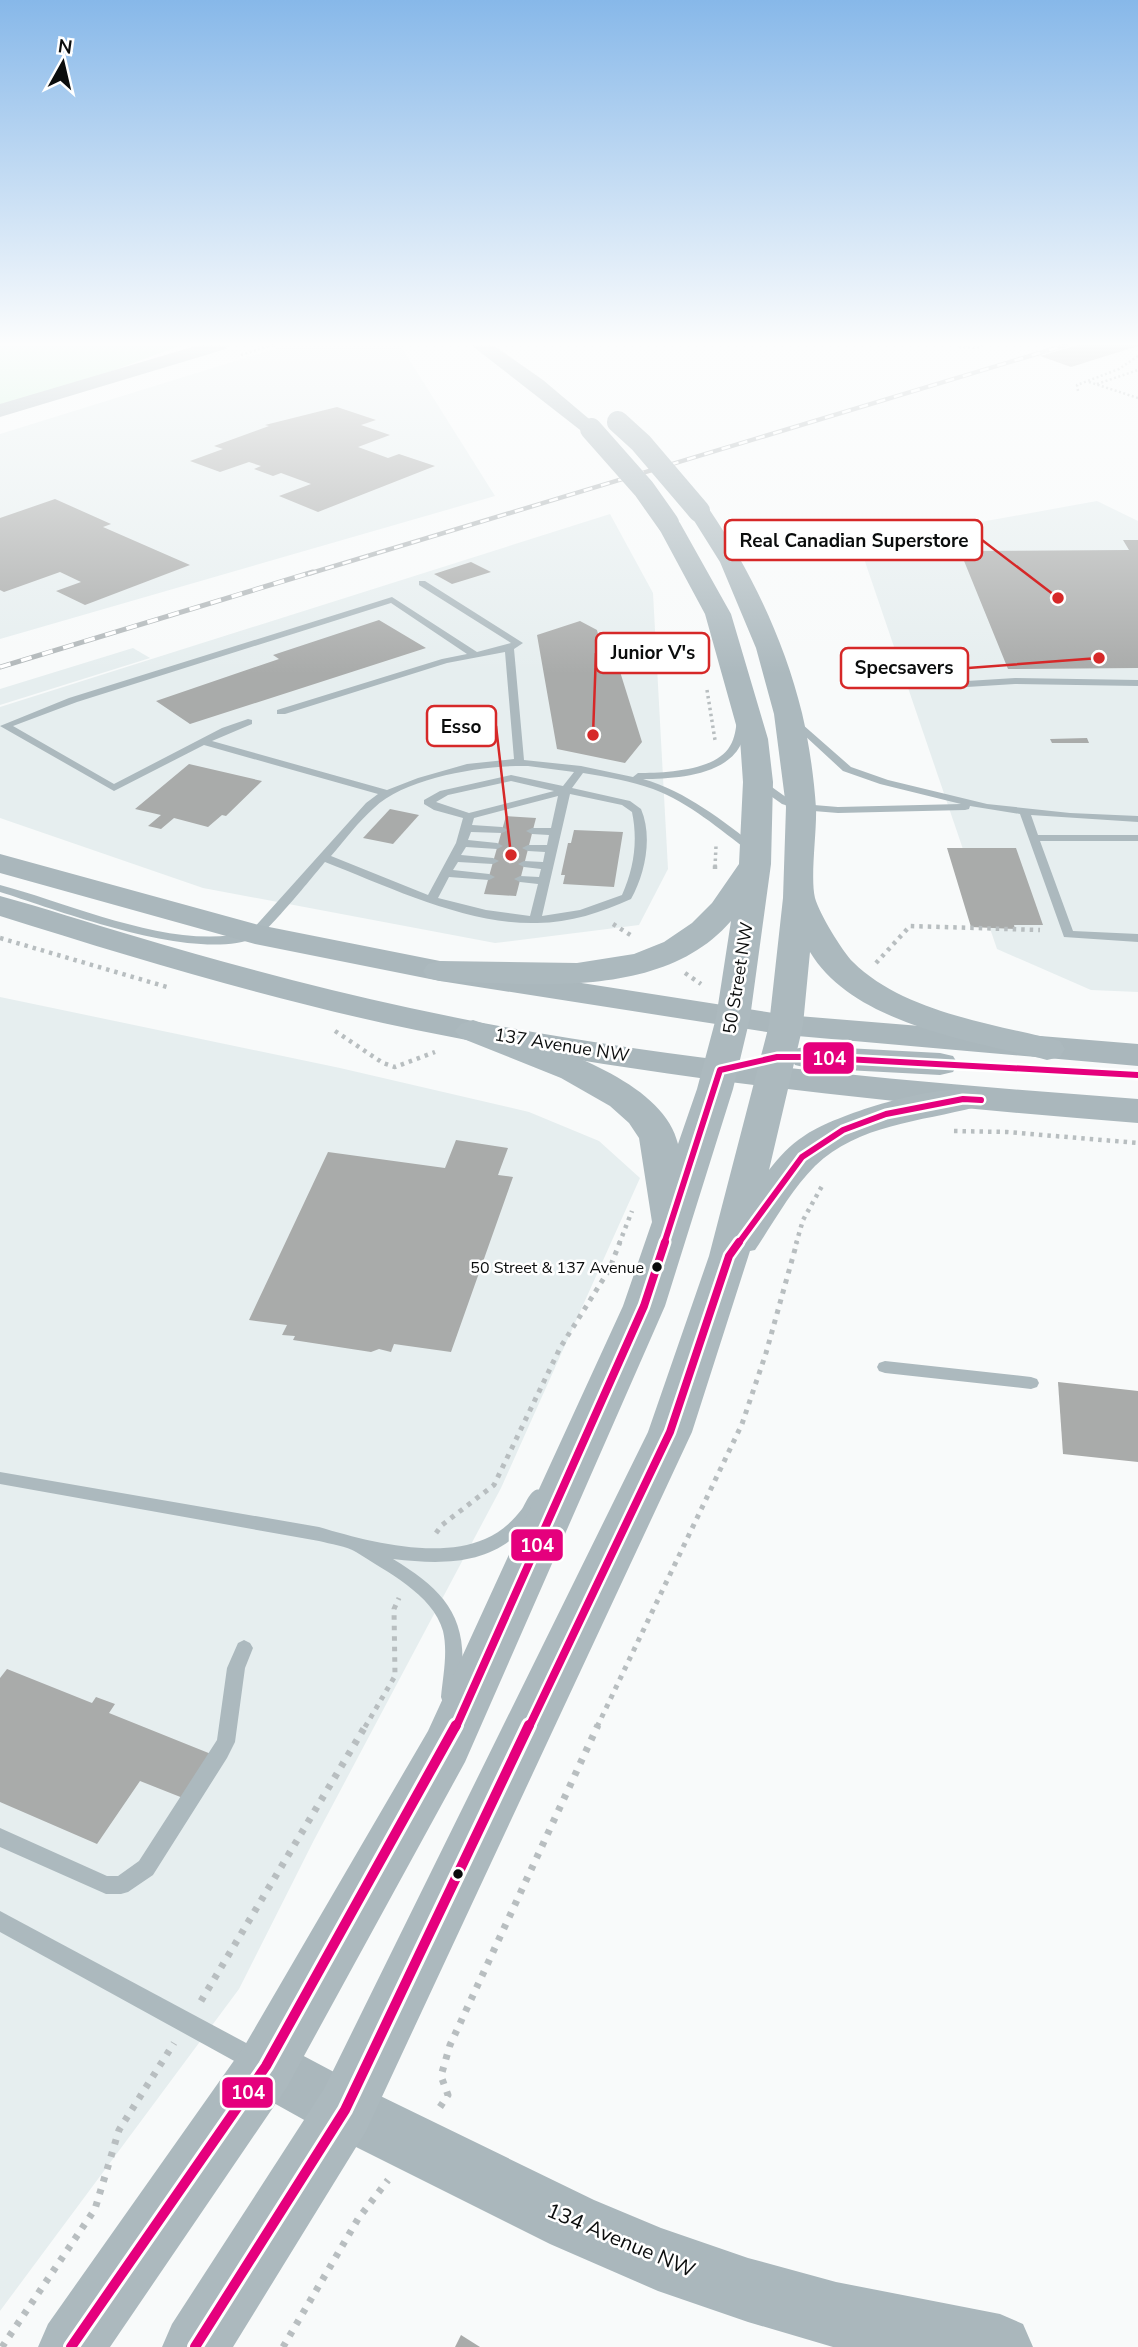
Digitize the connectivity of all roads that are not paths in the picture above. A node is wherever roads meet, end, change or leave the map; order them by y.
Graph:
1 (614, 455) edge
2 (651, 455) edge
3 (422, 583) dead end
4 (509, 648) junction
5 (474, 654) junction
6 (1138, 683) edge
7 (951, 685) dead end
8 (745, 700) junction
9 (281, 712) dead end
10 (788, 714) junction
11 (247, 722) dead end
12 (204, 742) junction
13 (519, 761) junction
14 (581, 769) junction
15 (609, 774) junction
16 (758, 782) junction
17 (565, 791) junction
18 (385, 793) junction
19 (801, 807) junction
20 (987, 807) junction
21 (1024, 811) junction
22 (1138, 819) edge
23 (468, 822) junction
24 (502, 830) dead end
25 (533, 831) dead end
26 (555, 832) junction
27 (1035, 838) junction
28 (1138, 838) edge
29 (462, 844) junction
30 (498, 846) dead end
31 (528, 848) dead end
32 (551, 849) junction
33 (323, 857) junction
34 (755, 857) junction
35 (454, 858) junction
36 (493, 861) dead end
37 (0, 863) edge
38 (524, 864) dead end
39 (548, 866) junction
40 (445, 873) junction
41 (489, 877) dead end
42 (520, 879) dead end
43 (544, 881) junction
44 (0, 888) edge
45 (799, 898) junction
46 (431, 900) junction
47 (0, 906) edge
48 (535, 920) junction
49 (255, 934) junction
50 (1138, 938) edge
51 (209, 970) junction
52 (440, 971) junction
53 (473, 1031) junction
54 (727, 1042) junction
55 (1047, 1049) junction
56 (778, 1053) junction
57 (1138, 1055) edge
58 (1138, 1075) edge
59 (1138, 1111) edge
60 (956, 1115) junction
61 (652, 1214) junction
62 (729, 1256) junction
63 (886, 1367) dead end
64 (1031, 1383) dead end
65 (606, 1391) junction
66 (0, 1478) edge
67 (362, 1548) junction
68 (244, 1648) dead end
69 (447, 1746) junction
70 (0, 1837) edge
71 (0, 1921) edge
72 (266, 2066) junction
73 (345, 2110) junction
74 (71, 2347) edge
75 (195, 2347) edge
76 (1000, 2347) edge

1 - 8 main road, 50 Street NW, bridge
2 - 10 main road, bridge
3 - 4 lane
4 - 5 lane
4 - 13 lane
5 - 9 lane
5 - 12 lane
6 - 7 lane
8 - 15 lane
8 - 16 main road, 50 Street NW
10 - 19 main road
10 - 20 lane
11 - 12 lane
12 - 18 lane
13 - 14 lane
13 - 18 lane
14 - 15 lane
14 - 17 lane
15 - 34 lane
16 - 19 lane
16 - 34 main road, 50 Street NW
17 - 23 lane
17 - 23 lane
17 - 26 lane
17 - 48 lane
18 - 33 lane
19 - 20 lane
19 - 45 main road
20 - 21 lane
21 - 22 lane
21 - 27 lane
23 - 24 lane
23 - 29 lane
25 - 26 lane
26 - 32 lane
27 - 28 lane
27 - 50 lane
29 - 30 lane
29 - 35 lane
31 - 32 lane
32 - 39 lane
33 - 46 lane
33 - 49 lane
34 - 52 main road
34 - 54 main road, 50 Street NW
35 - 36 lane
35 - 40 lane
37 - 49 main road, 137 Avenue NW
38 - 39 lane
39 - 43 lane
40 - 41 lane
40 - 46 lane
42 - 43 lane
43 - 48 lane
44 - 49 lane
45 - 55 main road
45 - 56 main road
46 - 48 lane
47 - 51 main road, 137 Avenue NW
49 - 52 main road, 137 Avenue NW
51 - 53 main road, 137 Avenue NW
51 - 54 main road
52 - 54 main road, 137 Avenue NW
53 - 54 main road, 137 Avenue NW
53 - 61 main road
54 - 56 main road, 137 Avenue NW
54 - 56 main road
54 - 61 main road, 50 Street NW
55 - 56 main road, 137 Avenue NW
55 - 57 main road, 137 Avenue NW
56 - 58 main road
56 - 60 main road, 137 Avenue NW
56 - 62 main road
59 - 60 main road, 137 Avenue NW
60 - 62 main road
61 - 65 main road, 50 Street NW
62 - 73 main road
63 - 64 lane
65 - 67 lane
65 - 69 main road, 50 Street NW
66 - 67 lane
67 - 69 lane
68 - 70 lane
69 - 72 main road, 50 Street NW
71 - 72 lane
72 - 73 main road, 134 Avenue NW
72 - 74 main road, 50 Street NW
73 - 75 main road
73 - 76 main road, 134 Avenue NW

